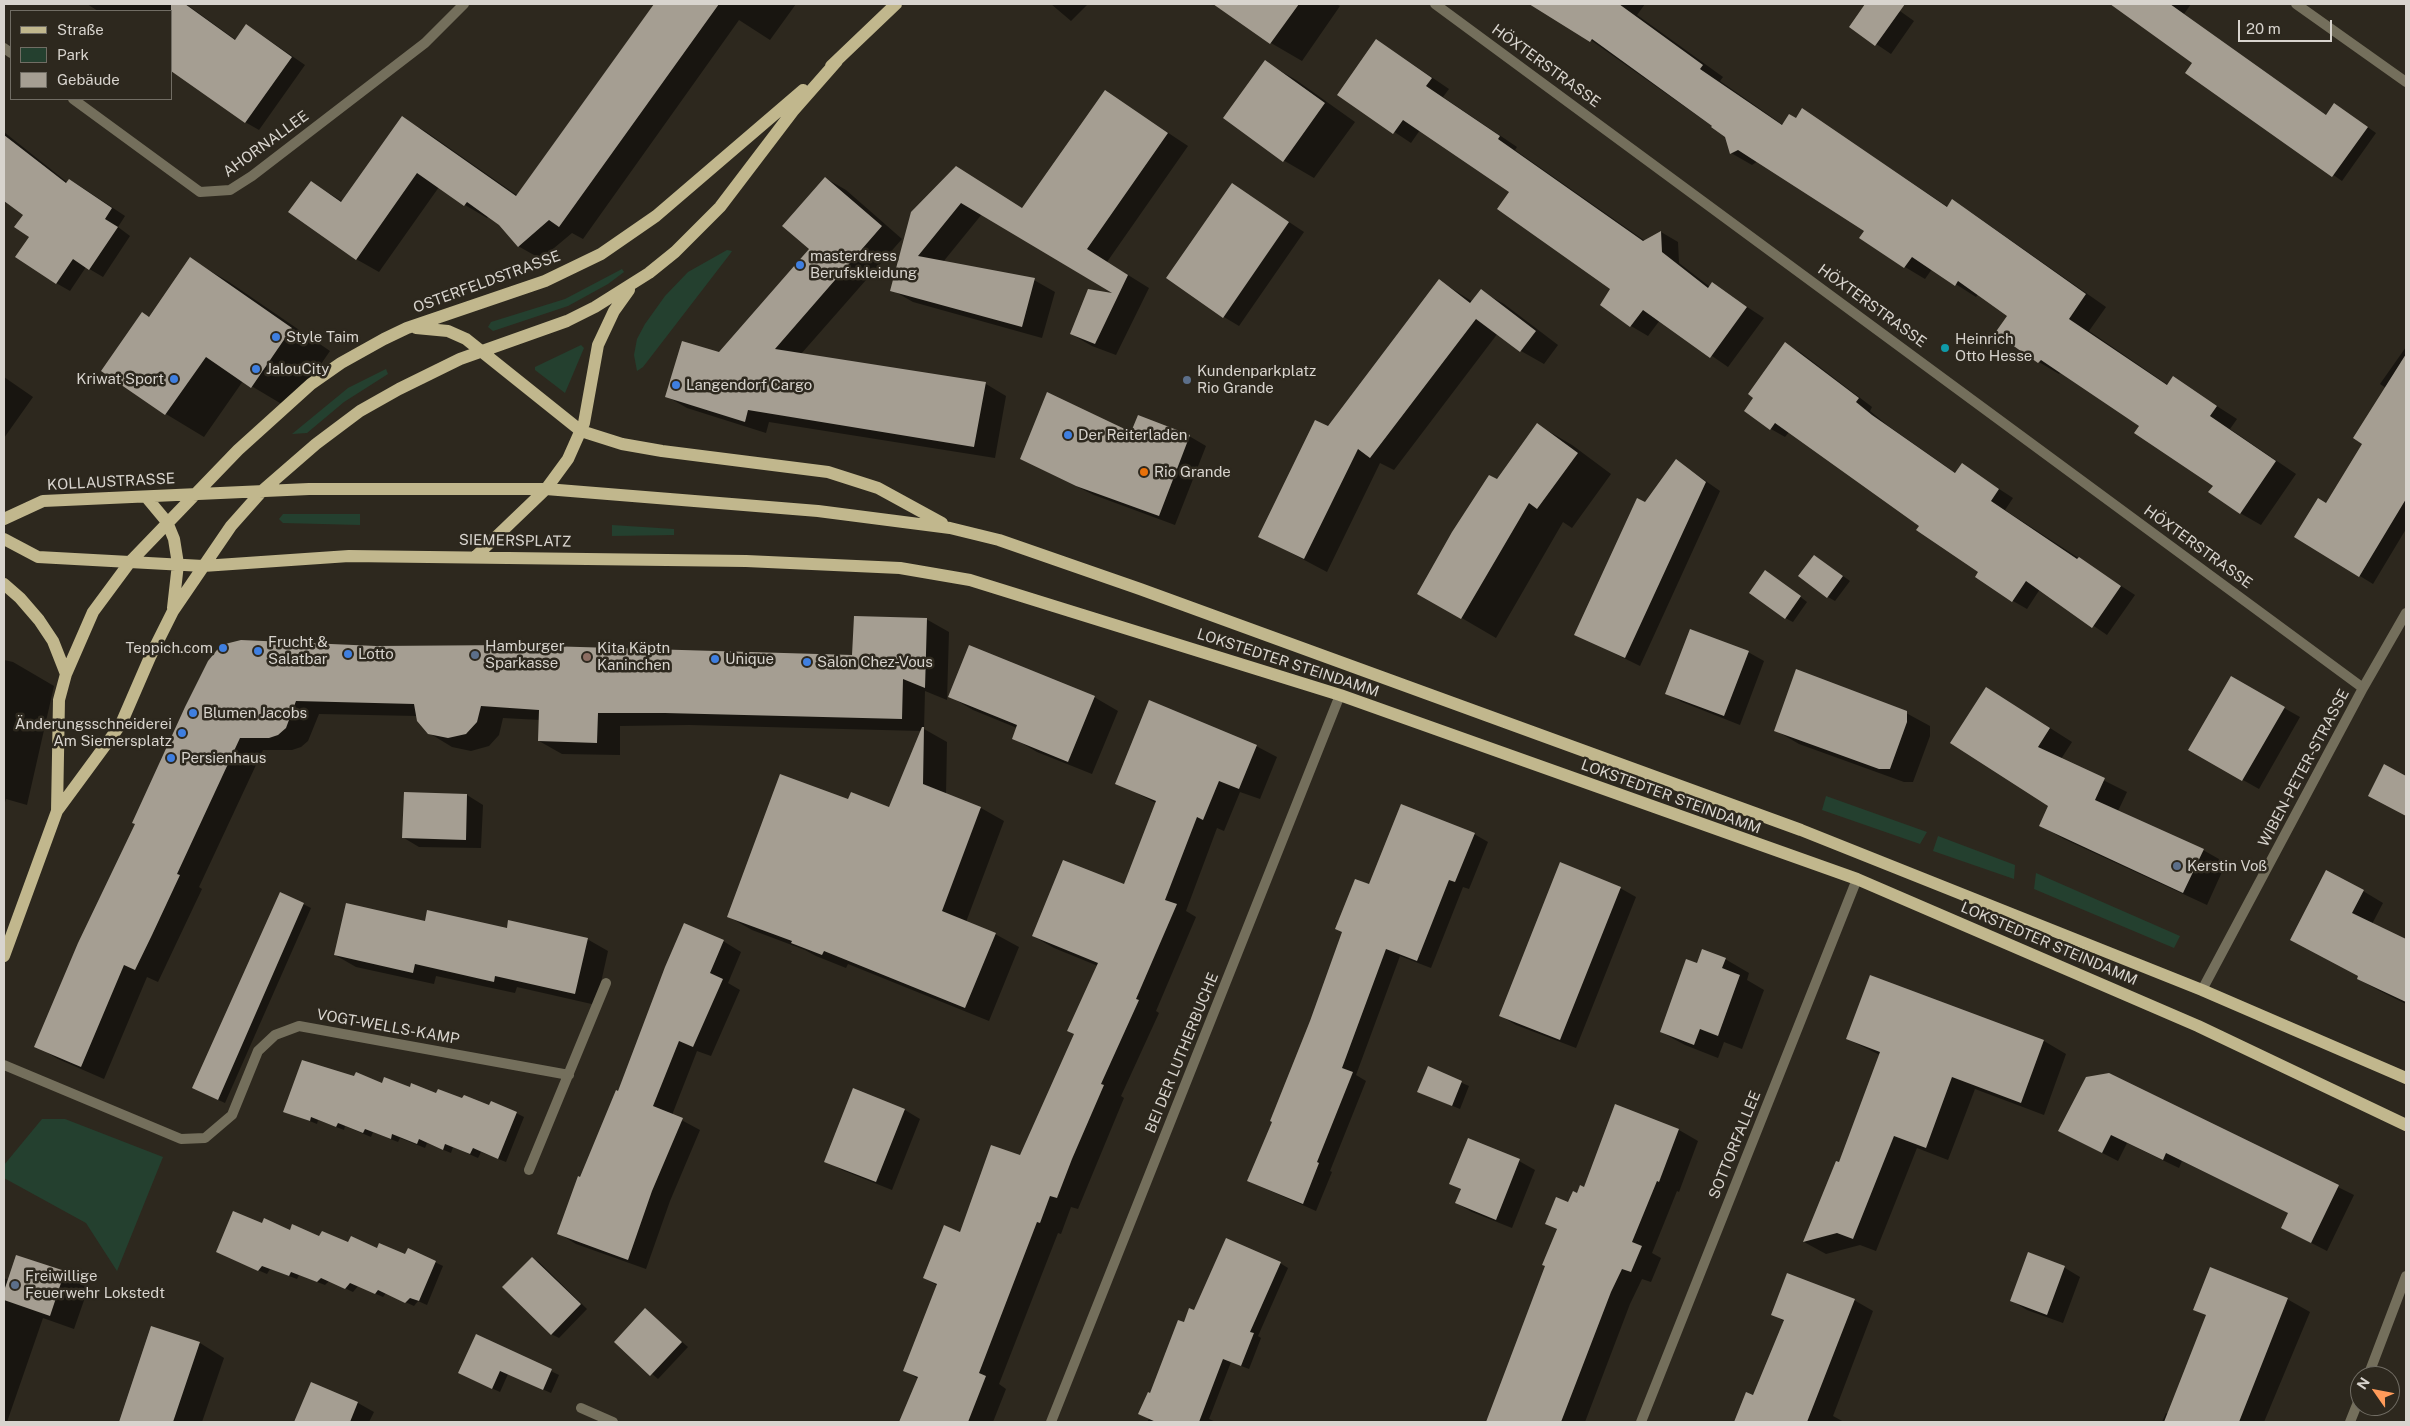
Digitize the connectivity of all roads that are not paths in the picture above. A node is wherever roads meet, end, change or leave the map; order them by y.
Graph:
1 (464, 4) edge
2 (896, 4) edge
3 (1435, 4) edge
4 (2296, 4) edge
5 (837, 60) junction
6 (2406, 82) edge
7 (74, 100) edge
8 (637, 282) junction
9 (407, 328) junction
10 (483, 352) junction
11 (581, 431) junction
12 (546, 488) junction
13 (263, 490) junction
14 (194, 494) junction
15 (146, 498) junction
16 (4, 519) edge
17 (167, 522) junction
18 (950, 528) junction
19 (4, 539) edge
20 (475, 556) junction
21 (130, 562) junction
22 (178, 564) junction
23 (202, 566) junction
24 (900, 568) joint
25 (4, 584) edge
26 (173, 611) junction
27 (2406, 614) edge
28 (66, 674) junction
29 (2363, 688) junction
30 (1340, 695) junction
31 (57, 811) junction
32 (1857, 880) junction
33 (4, 956) edge
34 (606, 983) dead end
35 (2202, 990) junction
36 (4, 1065) edge
37 (569, 1075) junction
38 (2406, 1078) edge
39 (2406, 1125) edge
40 (529, 1170) dead end
41 (2406, 1276) edge
42 (2372, 1366) edge
43 (581, 1408) dead end
44 (613, 1422) edge
45 (1051, 1422) edge
46 (1640, 1422) edge

1 - 7 street, AHORNALLEE
2 - 5 main road, OSTERFELDSTRASSE
3 - 29 street, HÖXTERSTRASSE
4 - 6 street
5 - 8 main road, OSTERFELDSTRASSE
5 - 9 main road, OSTERFELDSTRASSE
8 - 10 main road, OSTERFELDSTRASSE
8 - 11 main road
9 - 10 main road
9 - 14 main road, OSTERFELDSTRASSE
10 - 11 main road
10 - 13 main road, OSTERFELDSTRASSE
11 - 12 main road
11 - 18 main road
12 - 13 main road
12 - 18 main road
12 - 20 main road
13 - 14 main road
13 - 23 main road, OSTERFELDSTRASSE
14 - 15 main road, KOLLAUSTRASSE
14 - 17 main road, OSTERFELDSTRASSE
15 - 16 main road, KOLLAUSTRASSE
15 - 17 main road
17 - 21 main road, OSTERFELDSTRASSE
17 - 22 main road
18 - 35 main road, LOKSTEDTER STEINDAMM
19 - 21 main road
20 - 23 main road, SIEMERSPLATZ
20 - 24 main road, SIEMERSPLATZ
21 - 22 main road, SIEMERSPLATZ
21 - 28 main road, OSTERFELDSTRASSE
22 - 23 main road, SIEMERSPLATZ
22 - 26 main road
23 - 26 main road, OSTERFELDSTRASSE
24 - 30 main road, LOKSTEDTER STEINDAMM
25 - 28 main road
26 - 31 main road
27 - 29 street, WIBEN-PETER-STRASSE
28 - 31 main road, OSTERFELDSTRASSE
29 - 35 street, WIBEN-PETER-STRASSE
30 - 32 main road, LOKSTEDTER STEINDAMM
30 - 45 street, BEI DER LUTHERBUCHE
31 - 33 main road
32 - 39 main road, LOKSTEDTER STEINDAMM
32 - 46 street, SOTTORFALLEE
34 - 37 street
35 - 38 main road, LOKSTEDTER STEINDAMM
36 - 37 street, VOGT-WELLS-KAMP
37 - 40 street
41 - 42 street
43 - 44 street

